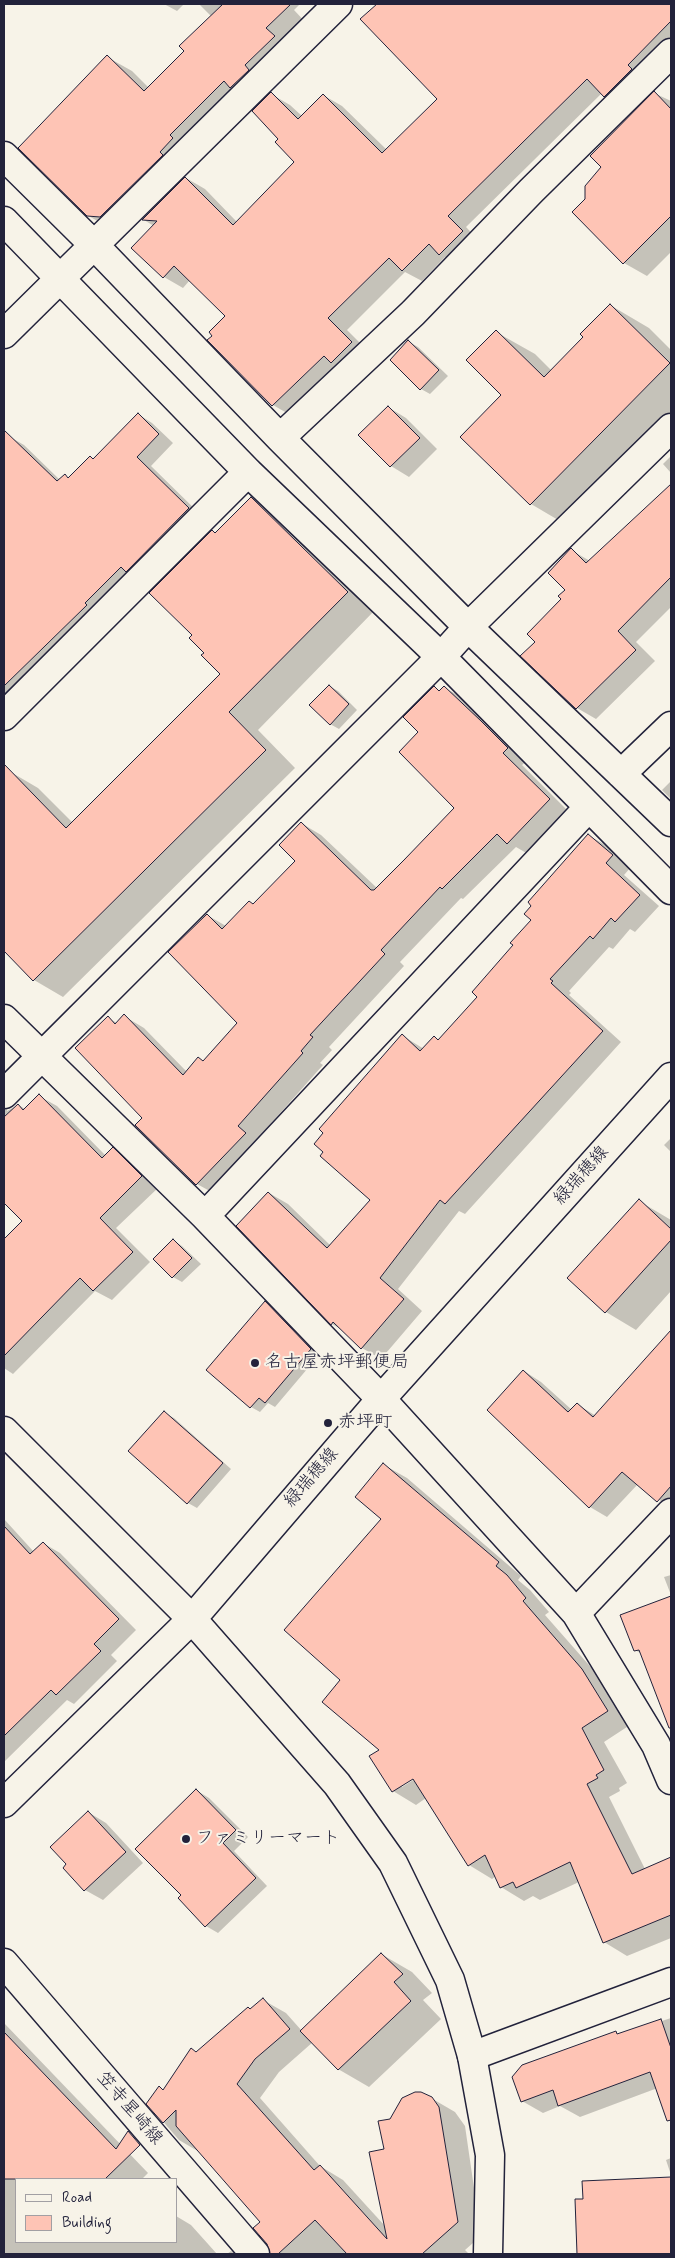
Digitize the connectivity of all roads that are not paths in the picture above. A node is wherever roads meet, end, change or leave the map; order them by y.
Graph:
1 (338, 4) edge
2 (671, 53) edge
3 (4, 156) edge
4 (4, 221) edge
5 (94, 244) junction
6 (60, 278) junction
7 (4, 334) edge
8 (671, 428) edge
9 (280, 438) junction
10 (248, 472) junction
11 (468, 627) junction
12 (441, 657) junction
13 (4, 716) edge
14 (671, 726) edge
15 (621, 774) junction
16 (589, 807) junction
17 (671, 822) edge
18 (671, 890) edge
19 (4, 1019) edge
20 (41, 1057) junction
21 (671, 1078) edge
22 (4, 1094) edge
23 (205, 1216) junction
24 (381, 1399) junction
25 (4, 1431) edge
26 (671, 1513) edge
27 (576, 1613) junction
28 (192, 1619) junction
29 (664, 1742) edge
30 (671, 1780) edge
31 (4, 1802) edge
32 (4, 1963) edge
33 (671, 1982) edge
34 (472, 2056) junction
35 (255, 2254) edge
36 (488, 2254) edge

1 - 5 street
2 - 9 street
3 - 5 street
4 - 6 street
5 - 6 street
5 - 9 street
6 - 7 street
6 - 10 street
8 - 11 street
9 - 11 street
10 - 12 street
10 - 13 street
11 - 12 street
11 - 15 street
12 - 16 street
12 - 20 street
14 - 15 street
15 - 17 street
16 - 18 street
16 - 23 street
19 - 20 street
20 - 22 street
20 - 23 street
21 - 24 street, 緑瑞穂線
23 - 24 street
24 - 27 street
24 - 28 street, 緑瑞穂線
25 - 28 street
26 - 27 street
27 - 29 street
28 - 31 street, 緑瑞穂線
28 - 34 street
29 - 30 street
32 - 35 street, 笠寺星崎線
33 - 34 street
34 - 36 street

